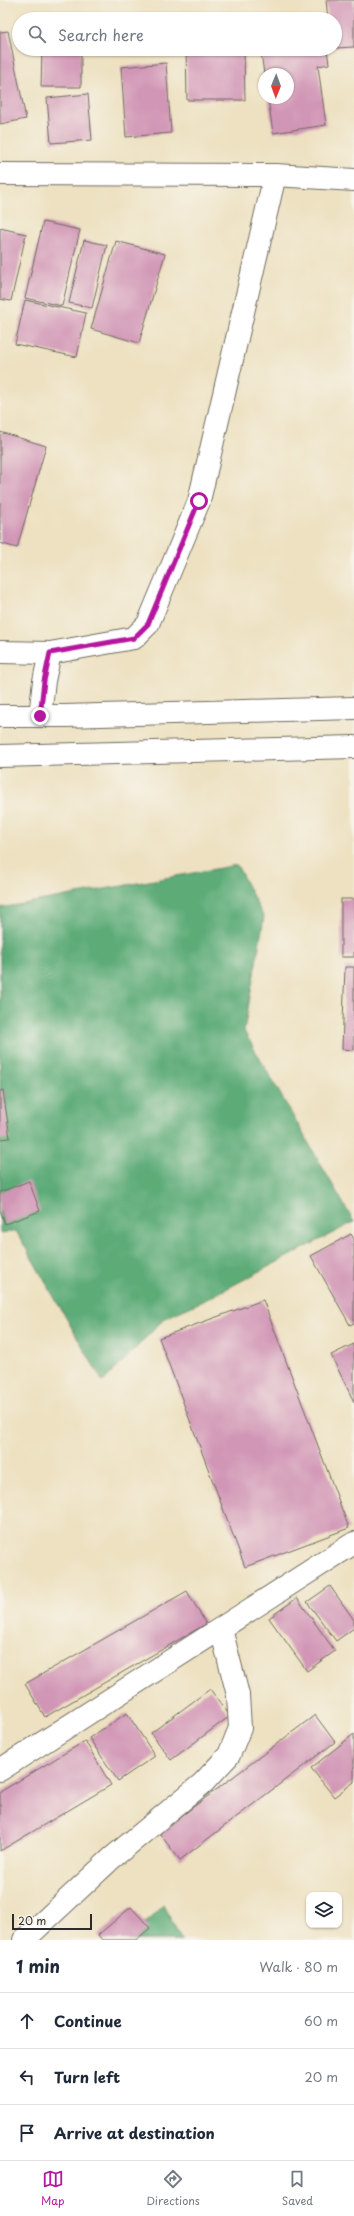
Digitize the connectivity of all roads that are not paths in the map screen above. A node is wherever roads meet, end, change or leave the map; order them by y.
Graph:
1 (0, 174) edge
2 (275, 175) junction
3 (354, 180) edge
4 (0, 652) edge
5 (50, 653) junction
6 (354, 708) edge
7 (0, 716) edge
8 (40, 716) junction
9 (354, 747) edge
10 (0, 756) edge
11 (354, 1543) edge
12 (221, 1629) junction
13 (0, 1770) edge
14 (24, 1940) edge

1 - 2 main road
2 - 3 main road
2 - 5 main road
4 - 5 main road
5 - 8 main road
6 - 8 main road
7 - 8 main road
9 - 10 main road
11 - 12 main road
12 - 13 main road
12 - 14 main road

